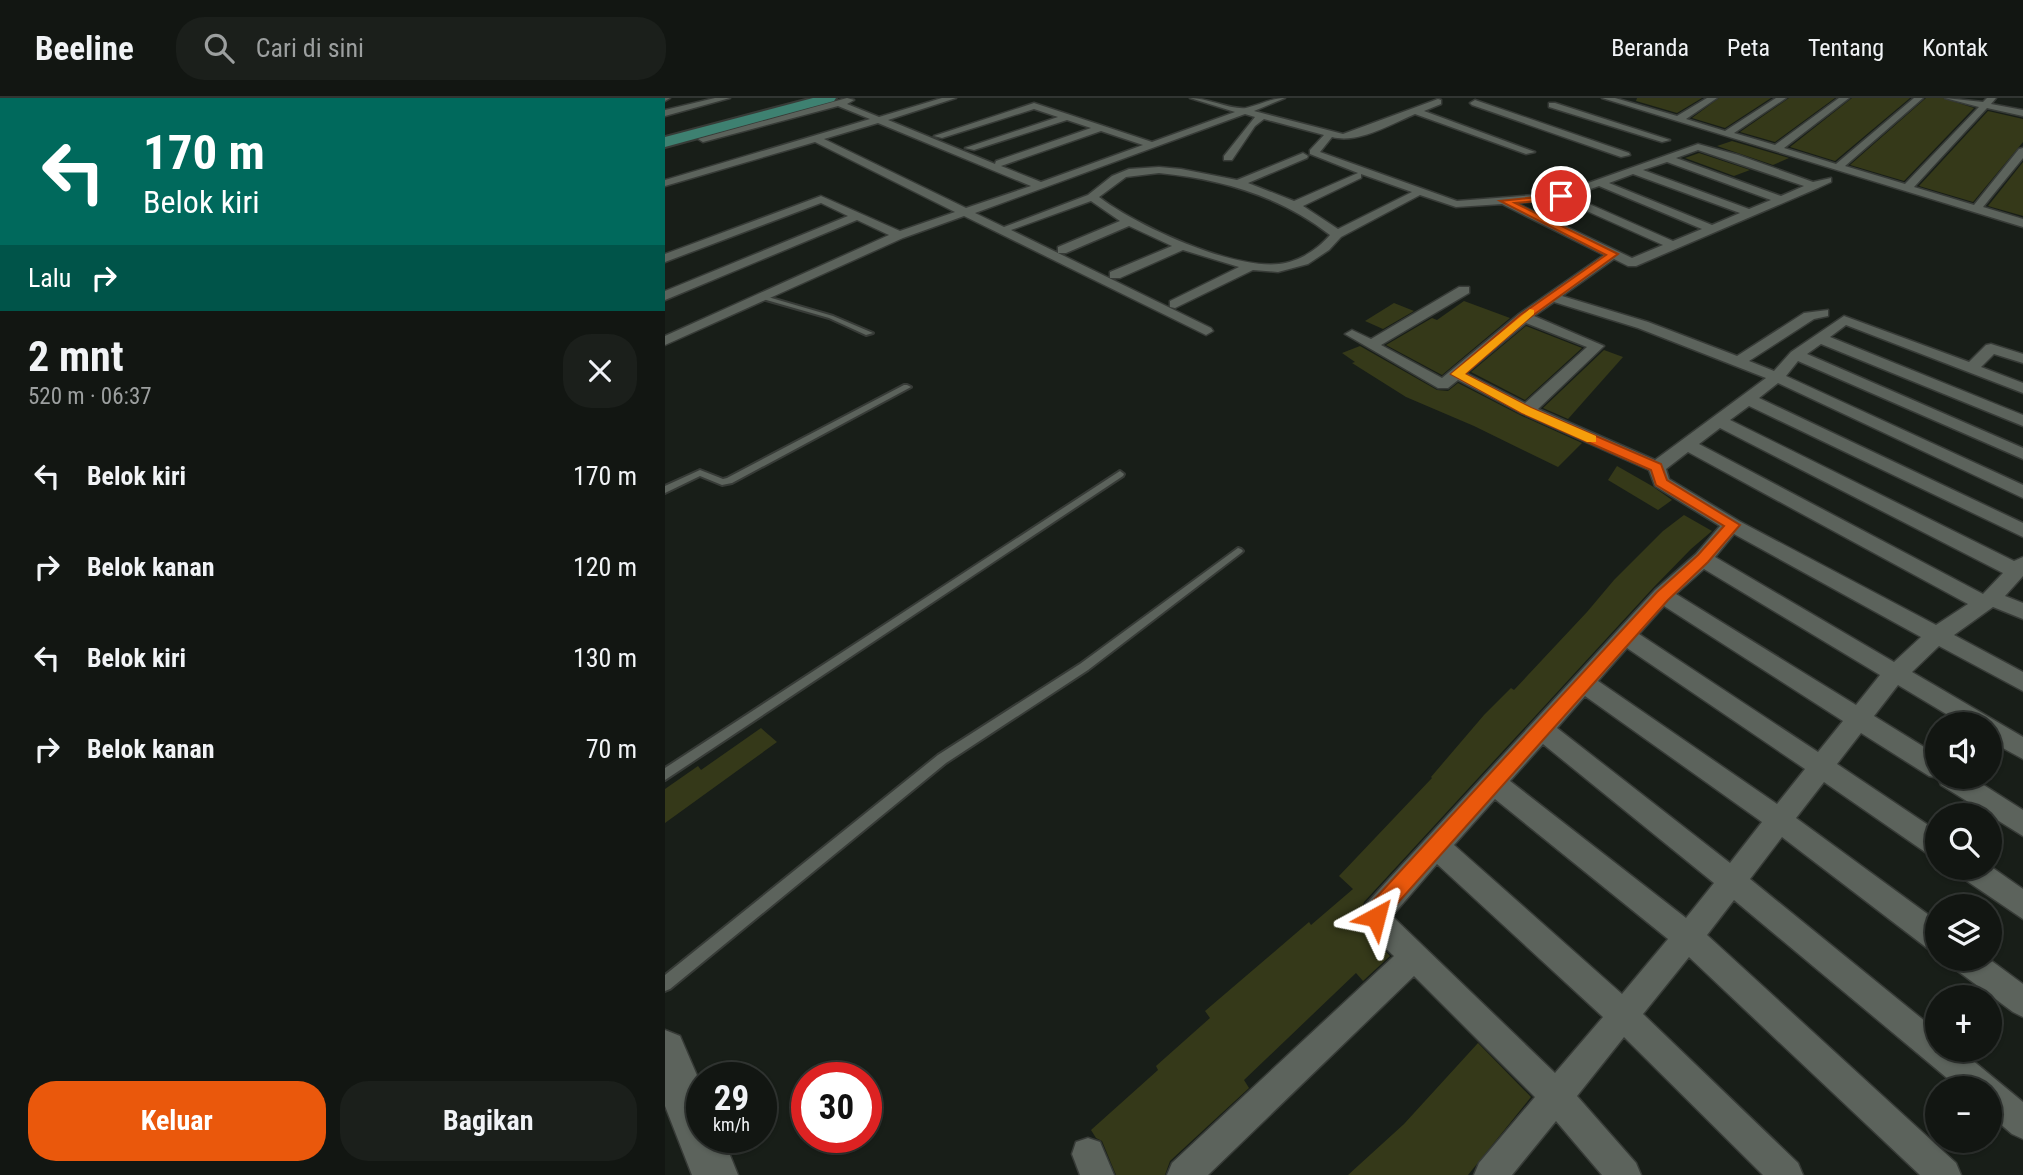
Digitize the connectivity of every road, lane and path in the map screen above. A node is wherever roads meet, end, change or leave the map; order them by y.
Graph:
1 (726, 98) edge
2 (797, 98) edge
3 (855, 98) edge
4 (952, 98) edge
5 (1042, 98) edge
6 (1194, 98) edge
7 (1280, 98) edge
8 (1422, 98) edge
9 (1487, 98) edge
10 (1565, 98) edge
11 (1606, 98) edge
12 (1640, 98) edge
13 (1713, 98) edge
14 (1782, 98) edge
15 (1845, 98) edge
16 (1919, 98) edge
17 (1949, 98) edge
18 (833, 100) edge
19 (1438, 102) junction
20 (1989, 102) edge
21 (1475, 103) junction
22 (1450, 104) dead end
23 (1628, 105) junction
24 (1415, 111) junction
25 (1244, 112) junction
26 (665, 113) edge
27 (2023, 113) edge
28 (1262, 116) junction
29 (1067, 117) junction
30 (879, 120) junction
31 (1678, 120) junction
32 (1101, 128) junction
33 (665, 133) edge
34 (1727, 134) junction
35 (1329, 135) junction
36 (1547, 135) dead end
37 (919, 136) junction
38 (939, 136) dead end
39 (815, 138) junction
40 (1665, 140) dead end
41 (665, 142) edge
42 (1151, 145) junction
43 (970, 148) dead end
44 (1776, 149) junction
45 (2023, 150) edge
46 (1530, 152) dead end
47 (1625, 155) dead end
48 (1303, 156) dead end
49 (1227, 158) dead end
50 (1114, 159) junction
51 (1669, 159) junction
52 (1000, 163) dead end
53 (1838, 167) junction
54 (1125, 171) junction
55 (1636, 171) junction
56 (1357, 176) dead end
57 (1827, 180) dead end
58 (665, 183) edge
59 (1600, 183) junction
60 (1237, 184) junction
61 (1041, 186) junction
62 (1814, 186) junction
63 (1907, 188) junction
64 (1415, 195) dead end
65 (1561, 196) junction
66 (1092, 197) junction
67 (1782, 200) junction
68 (1504, 201) junction
69 (1295, 205) junction
70 (1977, 208) junction
71 (961, 212) junction
72 (1750, 214) junction
73 (856, 216) junction
74 (1130, 221) junction
75 (2023, 223) edge
76 (1010, 227) dead end
77 (1713, 229) junction
78 (899, 234) junction
79 (1337, 234) junction
80 (1184, 245) junction
81 (1674, 246) junction
82 (1062, 250) dead end
83 (1613, 254) junction
84 (665, 258) edge
85 (1252, 266) junction
86 (1115, 275) dead end
87 (1464, 290) dead end
88 (665, 296) edge
89 (761, 297) junction
90 (1551, 297) junction
91 (1175, 304) dead end
92 (1823, 313) dead end
93 (1524, 317) junction
94 (1206, 331) dead end
95 (869, 333) dead end
96 (1352, 334) dead end
97 (1820, 338) junction
98 (665, 341) edge
99 (1372, 344) junction
100 (1795, 355) junction
101 (2023, 359) edge
102 (1738, 362) junction
103 (1972, 368) junction
104 (1457, 374) junction
105 (1777, 377) junction
106 (907, 387) dead end
107 (2023, 388) edge
108 (1748, 399) junction
109 (1527, 410) junction
110 (1719, 421) junction
111 (2023, 421) edge
112 (1687, 444) junction
113 (2023, 454) edge
114 (1657, 467) junction
115 (1120, 474) dead end
116 (665, 490) edge
117 (2023, 492) edge
118 (1733, 525) junction
119 (2023, 531) edge
120 (1238, 551) dead end
121 (1703, 559) junction
122 (2019, 568) edge
123 (1662, 596) junction
124 (1987, 601) junction
125 (2023, 611) edge
126 (1626, 636) junction
127 (1936, 636) junction
128 (1897, 674) junction
129 (1584, 682) junction
130 (2023, 682) edge
131 (1962, 712) edge
132 (1860, 718) junction
133 (1542, 730) junction
134 (2002, 736) edge
135 (2023, 749) edge
136 (1925, 760) edge
137 (1822, 765) junction
138 (665, 775) edge
139 (1494, 783) junction
140 (1969, 789) edge
141 (1779, 820) junction
142 (2023, 824) edge
143 (1925, 837) edge
144 (1437, 847) junction
145 (1731, 880) junction
146 (1987, 880) edge
147 (2023, 905) edge
148 (1925, 929) edge
149 (1688, 937) junction
150 (1414, 957) junction
151 (1981, 971) edge
152 (665, 984) edge
153 (2023, 1002) edge
154 (1622, 1014) junction
155 (665, 1051) edge
156 (1968, 1076) edge
157 (1556, 1097) junction
158 (2002, 1105) edge
159 (2023, 1123) edge
160 (715, 1175) edge
161 (1184, 1175) edge
162 (1490, 1175) edge
163 (1624, 1175) edge
164 (1786, 1175) edge
165 (1944, 1175) edge

1 - 26 street
2 - 33 main road
3 - 18 street
4 - 30 street
5 - 37 street
6 - 25 street
7 - 25 street
8 - 19 street
9 - 21 street
10 - 40 street
11 - 23 street
12 - 23 street
13 - 31 street
14 - 34 street
15 - 44 street
16 - 53 street
17 - 20 street
18 - 30 street
18 - 41 main road
19 - 22 street
19 - 24 street
20 - 27 street
20 - 63 street
21 - 36 street
21 - 47 street
23 - 31 street
24 - 35 street
24 - 46 street
25 - 28 street
25 - 42 street
28 - 35 street
28 - 49 street
29 - 32 street
29 - 38 street
29 - 43 street
30 - 37 street
30 - 39 street
31 - 34 street
32 - 42 street
32 - 52 street
34 - 44 street
35 - 68 street
37 - 61 street
39 - 58 street
39 - 71 street
42 - 50 street
44 - 53 street
45 - 70 street
48 - 60 street
50 - 54 street
50 - 61 street
51 - 55 street
51 - 62 street
51 - 67 street
53 - 63 street
54 - 60 street
54 - 66 street
55 - 59 street
55 - 72 street
56 - 69 street
57 - 62 street
59 - 65 street
59 - 77 street
60 - 69 street
61 - 71 street
62 - 67 street
63 - 70 street
64 - 79 street
65 - 68 street
65 - 81 street
66 - 74 street
66 - 76 street
67 - 72 street
68 - 83 street
69 - 79 street
70 - 75 street
71 - 78 street
71 - 94 street
72 - 77 street
73 - 78 street
73 - 84 street
73 - 88 street
74 - 80 street
74 - 82 street
77 - 81 street
78 - 89 street
79 - 85 street
80 - 85 street
80 - 86 street
81 - 83 street
83 - 90 street
85 - 91 street
87 - 99 street
89 - 95 lane
89 - 98 street
90 - 93 street
90 - 102 street
92 - 102 street
93 - 104 street
93 - 109 street
96 - 99 street
97 - 100 street
97 - 103 street
97 - 111 street
99 - 104 street
100 - 105 street
100 - 113 street
101 - 103 street
102 - 105 street
103 - 107 street
104 - 109 street
105 - 108 street
105 - 117 street
106 - 116 lane
108 - 110 street
108 - 119 street
109 - 114 street
110 - 112 street
110 - 122 street
112 - 114 street
112 - 124 street
114 - 118 street
115 - 138 lane
118 - 121 street
118 - 127 street
120 - 152 lane
121 - 123 street
121 - 128 street
122 - 124 street
123 - 126 street
123 - 132 street
124 - 125 street
124 - 127 street
126 - 129 street
126 - 137 street
127 - 128 street
127 - 130 street
128 - 131 street
128 - 132 street
129 - 133 street
129 - 141 street
132 - 136 street
132 - 137 street
133 - 139 street
133 - 145 street
134 - 135 street
137 - 141 street
137 - 143 street
139 - 144 street
139 - 149 street
140 - 142 street
141 - 145 street
141 - 148 street
144 - 150 street
144 - 154 street
145 - 149 street
145 - 156 street
146 - 147 street
149 - 154 street
149 - 165 street
150 - 157 street
150 - 161 street
151 - 153 street
154 - 157 street
154 - 164 street
155 - 160 main road
157 - 162 street
157 - 163 street
158 - 159 street

